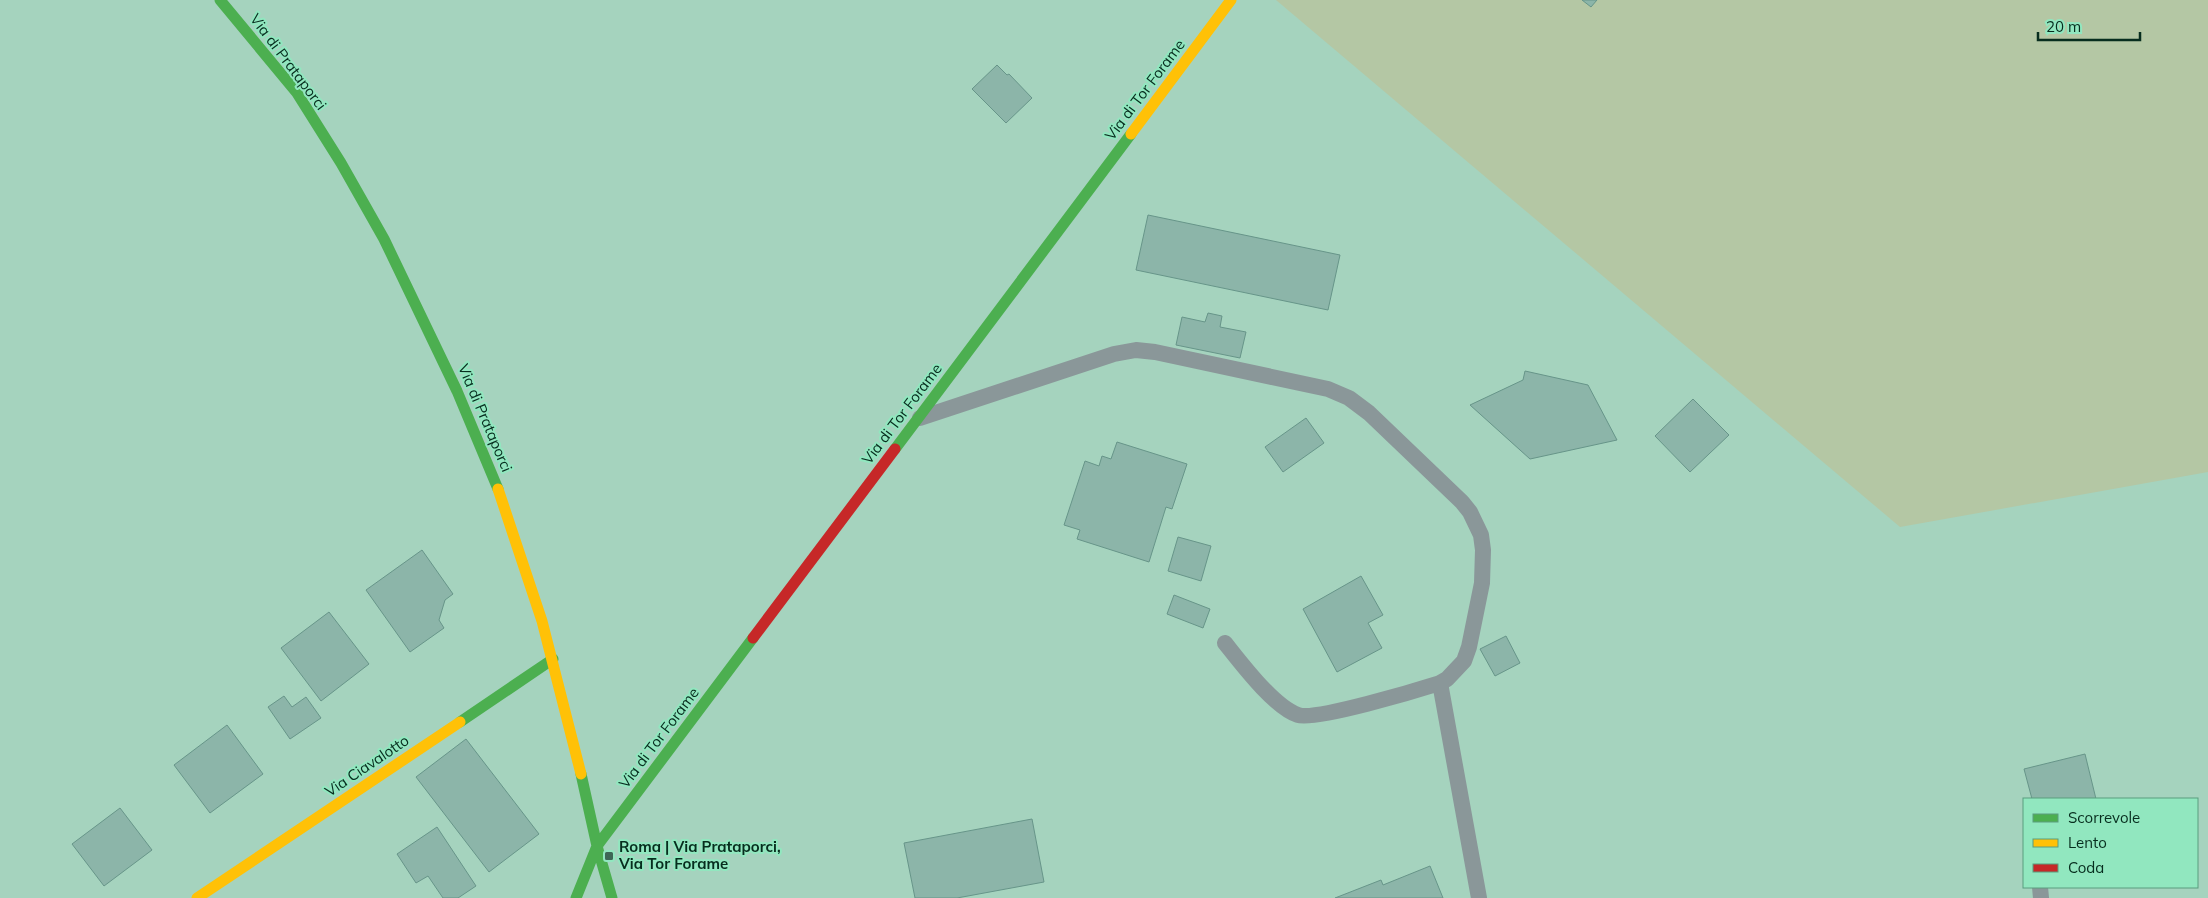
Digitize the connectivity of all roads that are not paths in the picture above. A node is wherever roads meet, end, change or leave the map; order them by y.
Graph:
1 (220, 0) edge
2 (1231, 0) edge
3 (918, 418) junction
4 (1225, 643) dead end
5 (553, 659) junction
6 (1440, 683) junction
7 (597, 846) junction
8 (197, 898) edge
9 (576, 898) edge
10 (612, 898) edge
11 (1479, 898) edge

1 - 5 street, Via di Prataporci
2 - 3 street, Via di Tor Forame
3 - 6 lane
3 - 7 street, Via di Tor Forame
4 - 6 lane
5 - 7 street, Via di Prataporci
5 - 8 street, Via Ciavalotto
6 - 11 lane
7 - 9 street, Via di Tor Forame
7 - 10 street, Via di Prataporci

